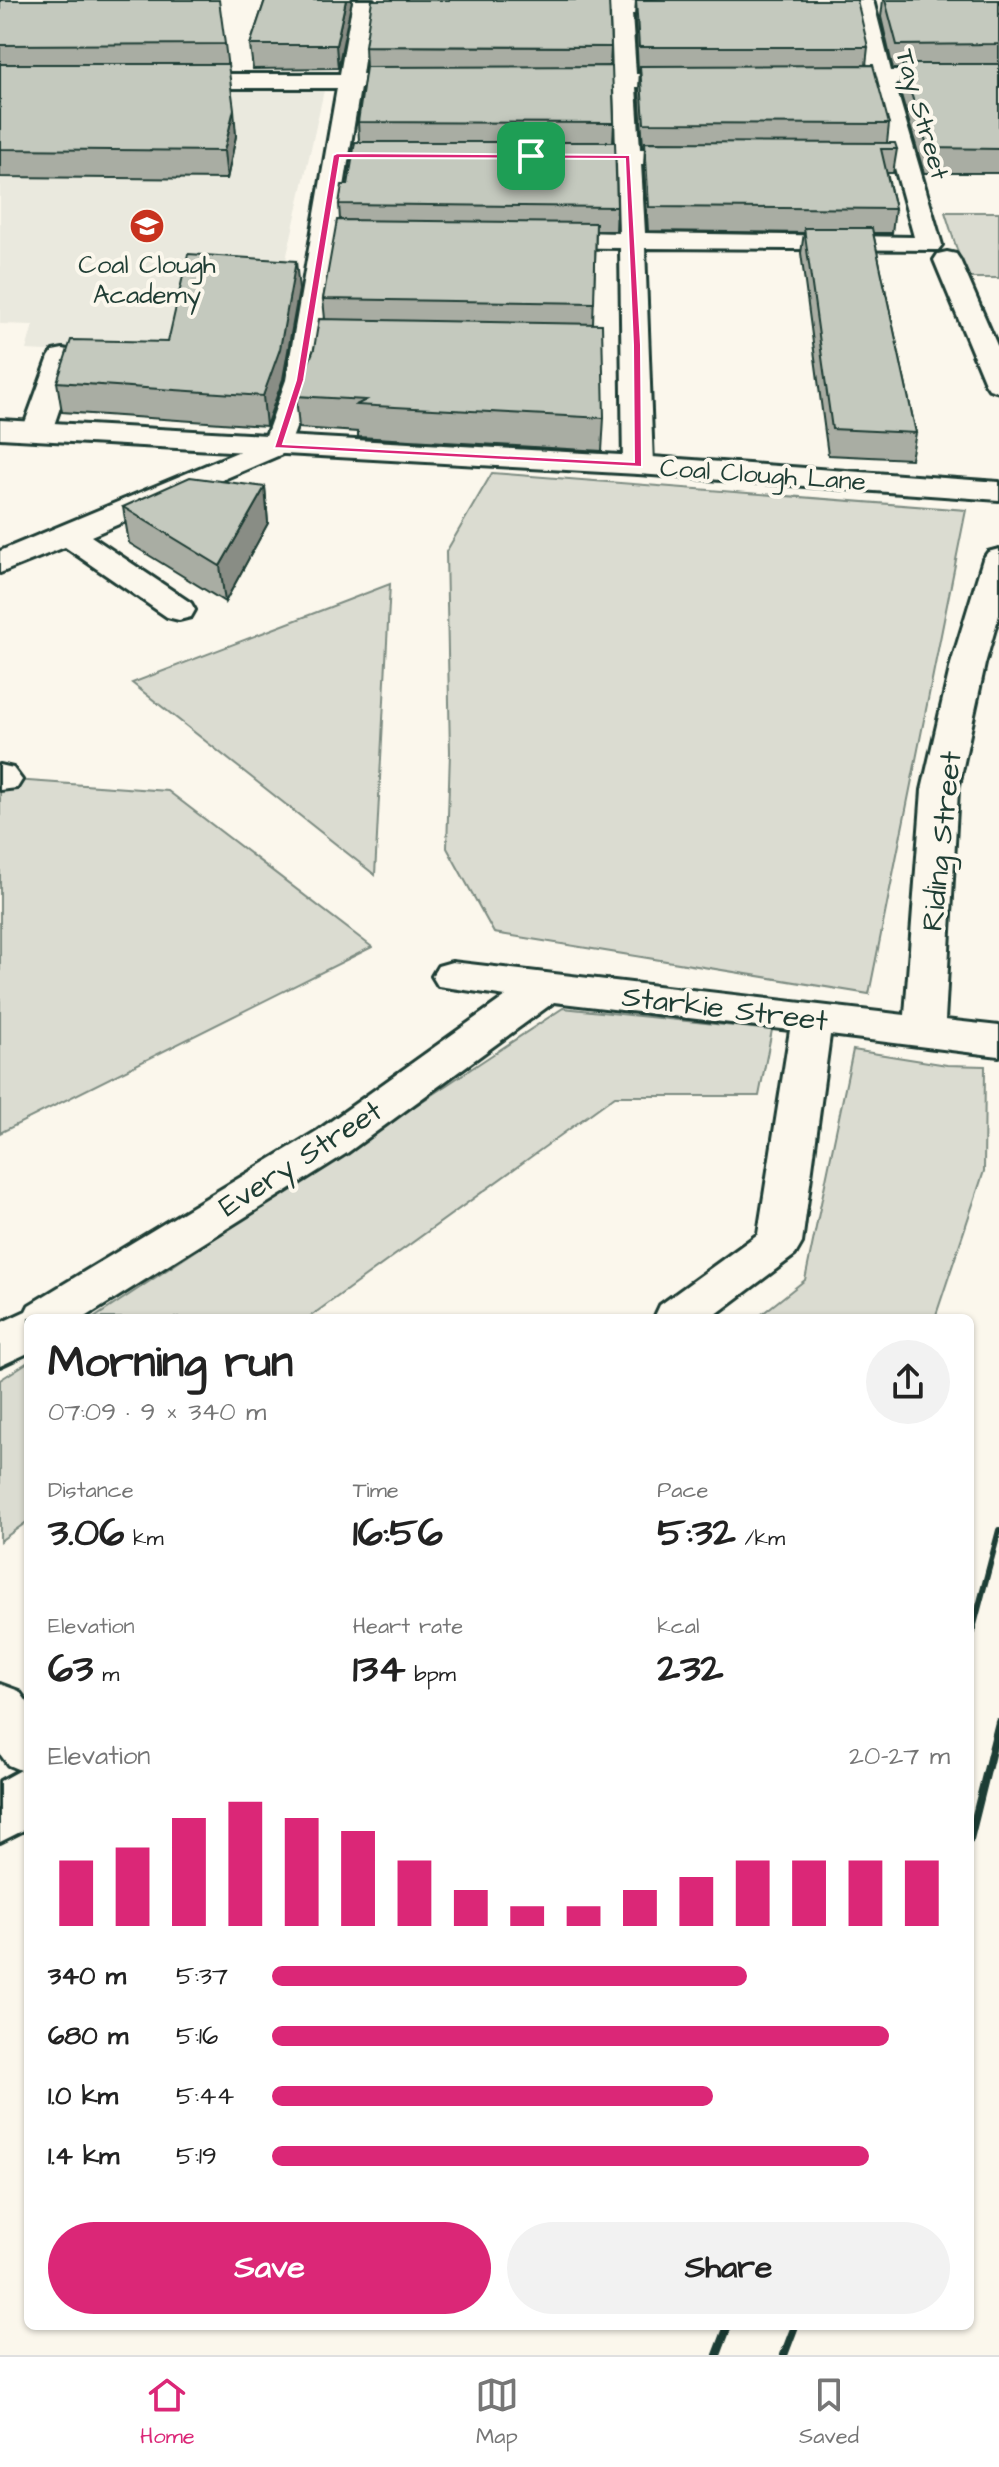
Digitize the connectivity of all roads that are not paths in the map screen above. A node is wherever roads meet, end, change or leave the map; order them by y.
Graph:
1 (367, 4) edge
2 (621, 4) edge
3 (864, 6) edge
4 (530, 7) edge
5 (713, 8) edge
6 (881, 76) junction
7 (785, 78) edge
8 (999, 78) edge
9 (721, 79) edge
10 (143, 81) edge
11 (350, 81) junction
12 (441, 81) edge
13 (533, 81) edge
14 (625, 81) junction
15 (337, 155) junction
16 (368, 156) edge
17 (536, 156) edge
18 (628, 156) junction
19 (720, 157) edge
20 (875, 157) edge
21 (906, 157) junction
22 (323, 238) junction
23 (416, 239) edge
24 (509, 239) edge
25 (632, 240) junction
26 (938, 252) junction
27 (306, 340) junction
28 (336, 341) edge
29 (606, 345) edge
30 (637, 345) junction
31 (63, 357) edge
32 (999, 383) edge
33 (0, 429) edge
34 (37, 431) junction
35 (277, 446) junction
36 (638, 465) junction
37 (999, 491) edge
38 (65, 533) junction
39 (999, 559) edge
40 (0, 563) edge
41 (179, 610) dead end
42 (452, 976) dead end
43 (547, 987) junction
44 (812, 1018) junction
45 (924, 1032) junction
46 (982, 1039) edge
47 (52, 1314) edge
48 (682, 1314) edge
49 (24, 1332) edge
50 (0, 1347) edge
51 (0, 1709) edge
52 (24, 1742) edge
53 (24, 1797) edge
54 (0, 1815) edge

1 - 11 street
2 - 4 street
2 - 5 street
2 - 14 street
3 - 6 street, Tay Street
6 - 7 street
6 - 8 street
6 - 21 street, Tay Street
9 - 14 street
10 - 11 street
11 - 12 street
11 - 15 street
13 - 14 street
14 - 18 street
15 - 16 street
15 - 22 street
17 - 18 street
18 - 19 street
18 - 25 street
20 - 21 street
21 - 26 street, Tay Street
22 - 23 street
22 - 27 street
24 - 25 street
25 - 26 street
25 - 30 street
26 - 32 street
27 - 28 street
27 - 35 street
29 - 30 street
30 - 36 street
31 - 34 street
33 - 34 street, Coal Clough Lane
34 - 35 street, Coal Clough Lane
35 - 36 street, Coal Clough Lane
35 - 38 street
36 - 37 street, Coal Clough Lane
38 - 40 street
38 - 41 street
39 - 45 street, Riding Street
42 - 43 street, Starkie Street
43 - 44 street, Starkie Street
43 - 47 street, Every Street
44 - 45 street, Starkie Street
44 - 48 street
45 - 46 street, Starkie Street
49 - 50 street
51 - 52 street
53 - 54 street

